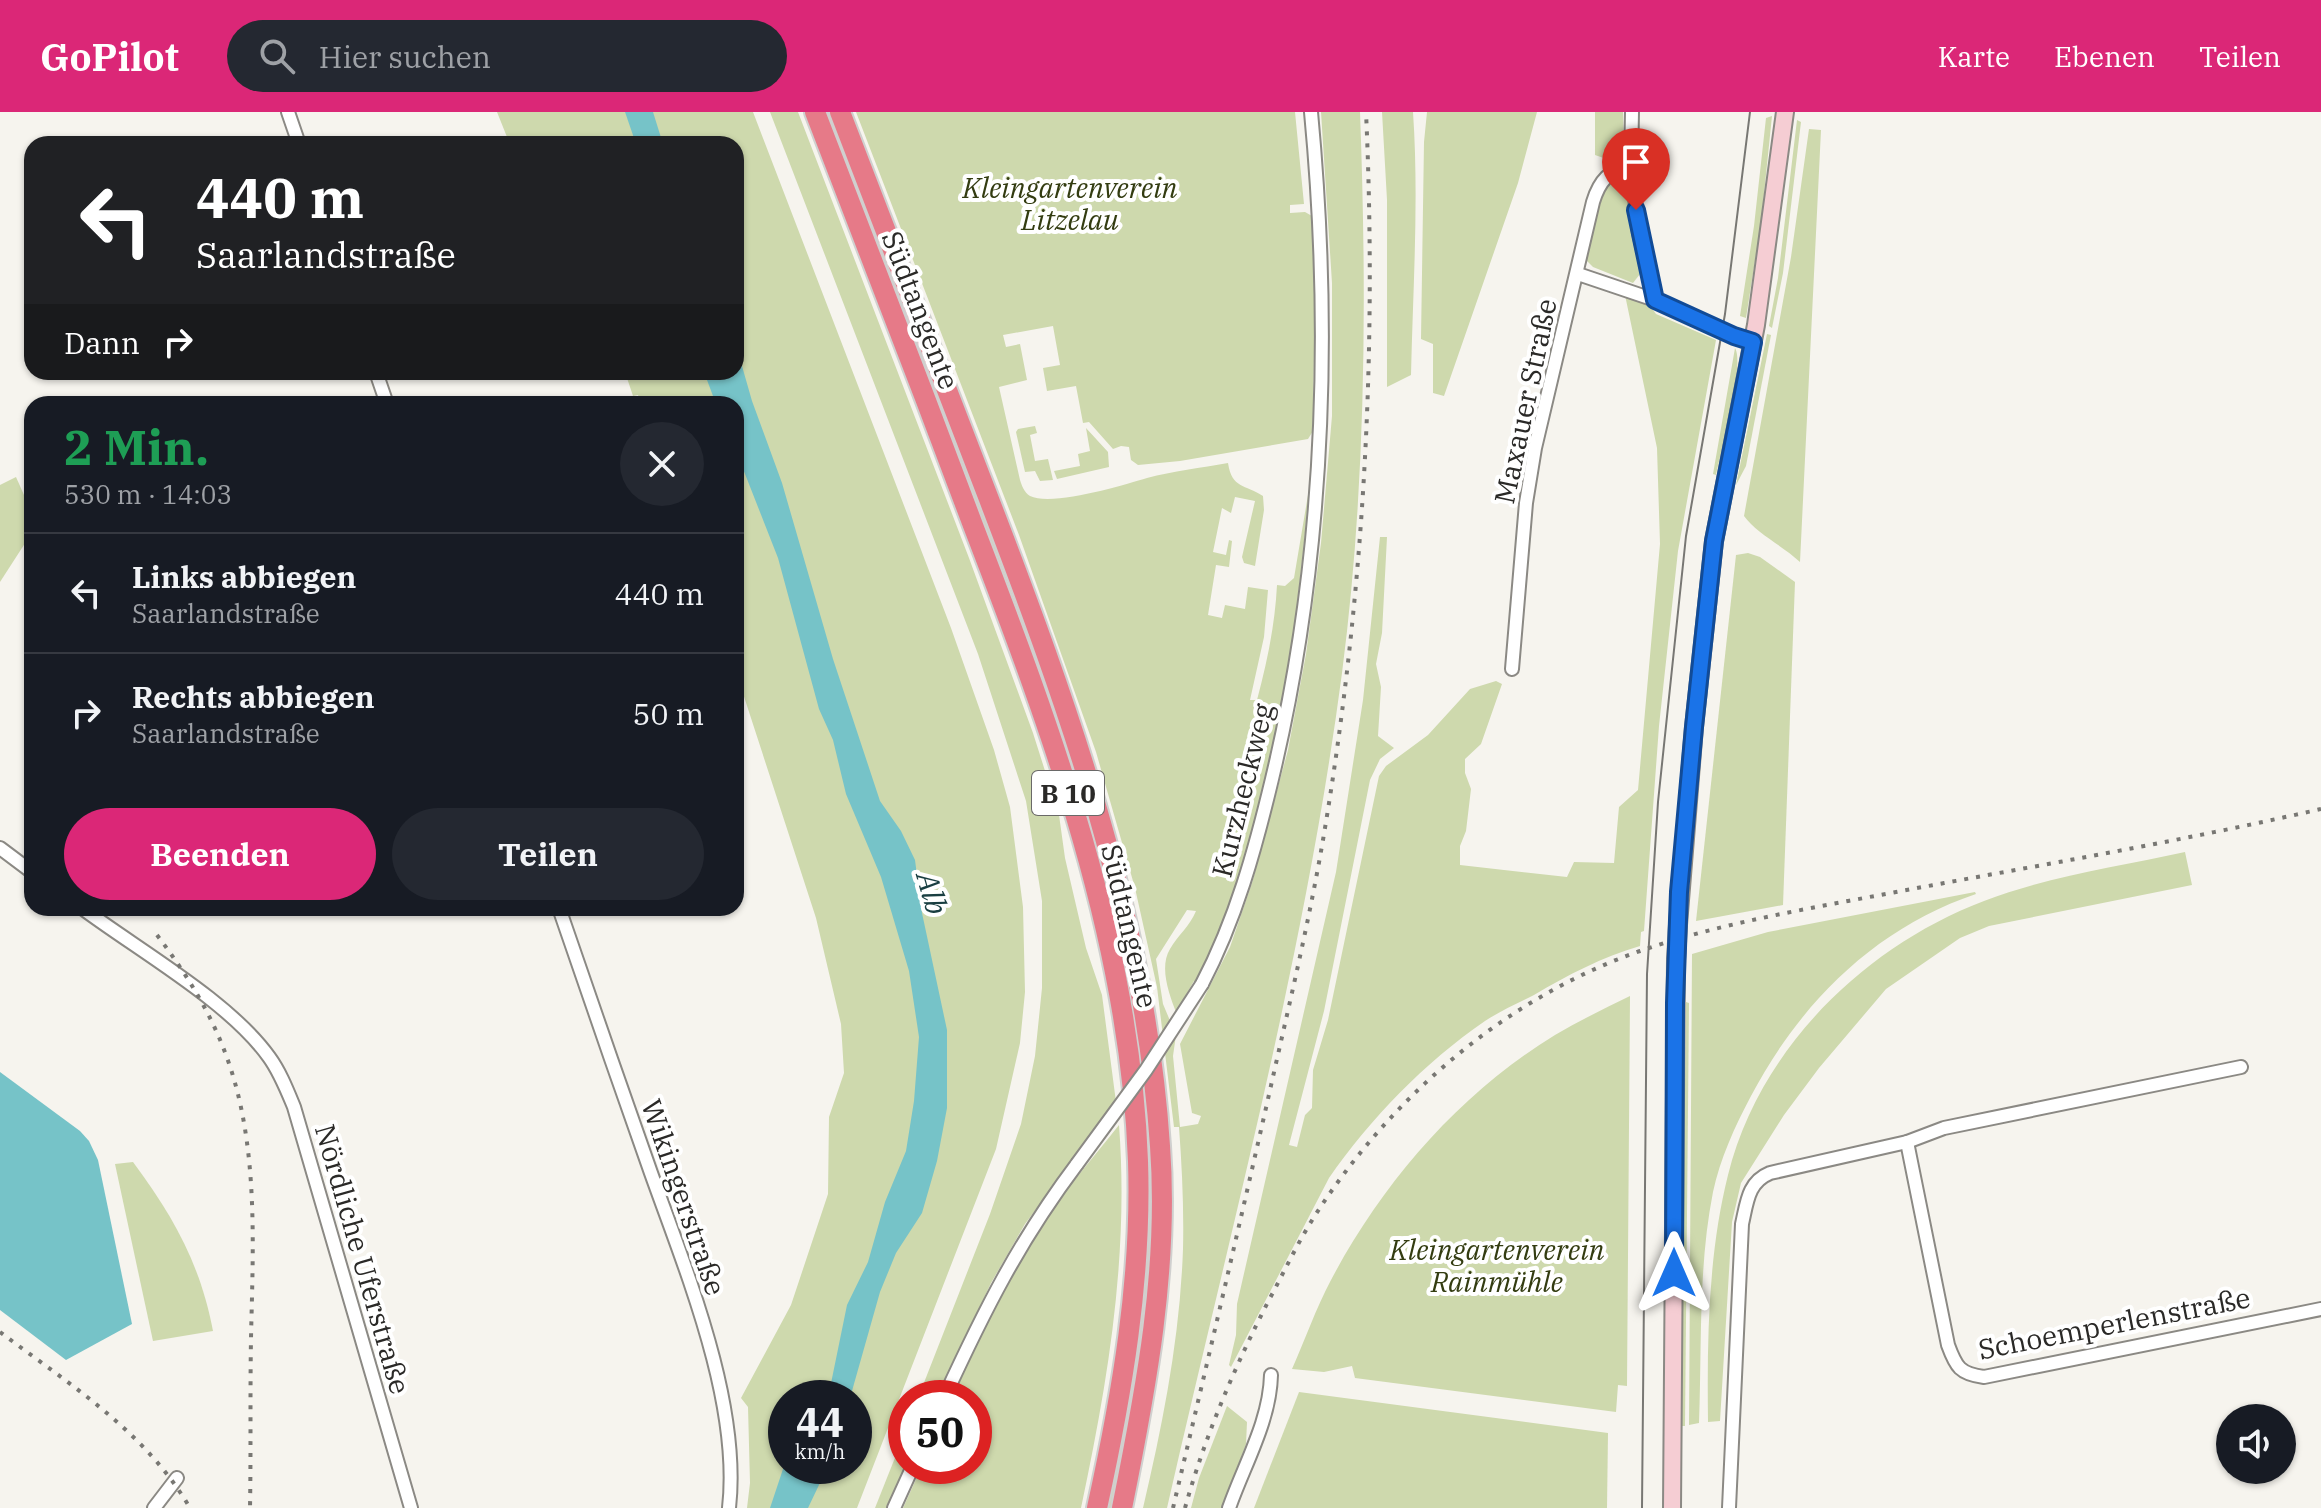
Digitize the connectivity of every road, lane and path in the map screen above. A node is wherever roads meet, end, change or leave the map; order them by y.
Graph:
1 (288, 112) edge
2 (815, 112) edge
3 (840, 112) edge
4 (1311, 112) edge
5 (1785, 112) edge
6 (1632, 114) edge
7 (296, 136) edge
8 (1631, 163) junction
9 (1578, 274) junction
10 (1655, 300) junction
11 (1753, 342) junction
12 (1512, 669) dead end
13 (0, 848) edge
14 (24, 866) edge
15 (93, 916) edge
16 (562, 916) edge
17 (2241, 1067) dead end
18 (1907, 1142) junction
19 (2321, 1309) edge
20 (1271, 1375) dead end
21 (952, 1380) edge
22 (177, 1478) dead end
23 (905, 1484) edge
24 (154, 1508) edge
25 (411, 1508) edge
26 (729, 1508) edge
27 (894, 1508) edge
28 (1097, 1508) edge
29 (1122, 1508) edge
30 (1229, 1508) edge
31 (1672, 1508) edge
32 (1729, 1508) edge

1 - 7 street
2 - 28 highway, Südtangente / B 10
3 - 29 highway, Südtangente / B 10
4 - 21 street, Kurzheckweg, bridge
5 - 11 main road
6 - 8 street
8 - 9 street, Maxauer Straße
8 - 10 street
9 - 10 street
9 - 12 street, Maxauer Straße
10 - 11 street
11 - 31 main road, bridge
13 - 14 street
15 - 25 street, Nördliche Uferstraße
16 - 26 street, Wikingerstraße
17 - 18 street
18 - 19 street, Schoemperlenstraße
18 - 32 street
20 - 30 street
22 - 24 street
23 - 27 street

